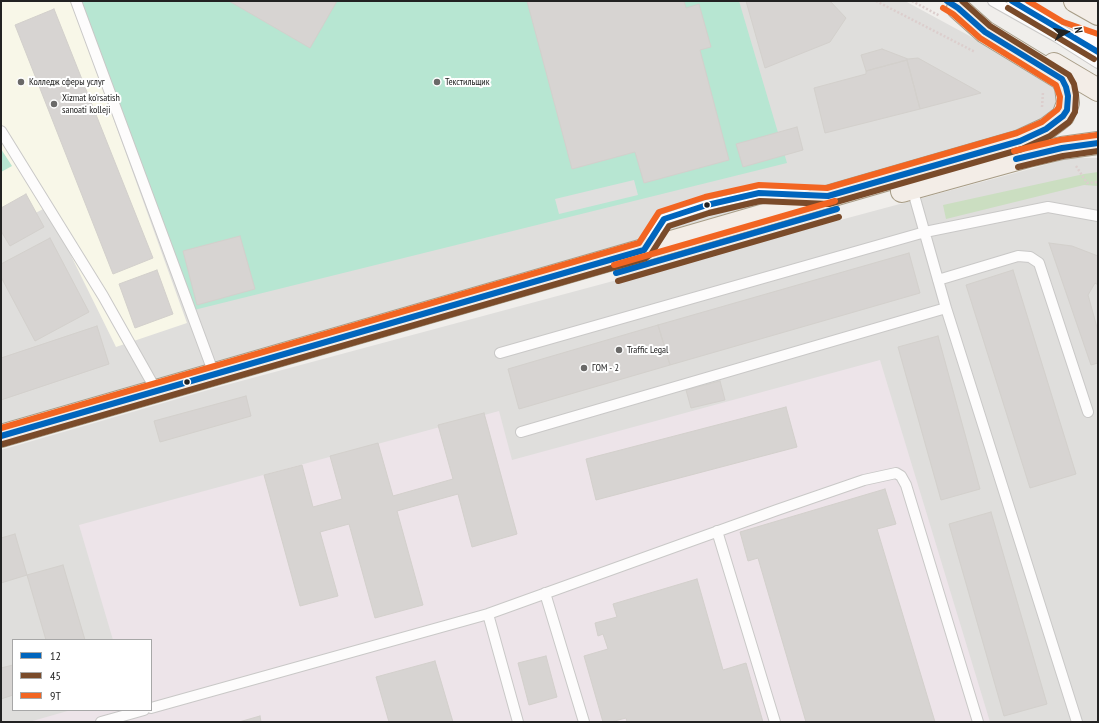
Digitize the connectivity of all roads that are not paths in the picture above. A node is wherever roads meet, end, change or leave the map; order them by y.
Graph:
1 (76, 1) edge
2 (993, 1) edge
3 (1012, 1) edge
4 (1075, 1) edge
5 (952, 4) edge
6 (1098, 14) edge
7 (1058, 33) junction
8 (1098, 42) edge
9 (1098, 52) edge
10 (1098, 63) edge
11 (1098, 90) edge
12 (1, 131) edge
13 (1098, 143) edge
14 (912, 188) junction
15 (1098, 216) edge
16 (925, 232) junction
17 (938, 280) junction
18 (946, 308) junction
19 (500, 353) dead end
20 (214, 374) junction
21 (156, 390) junction
22 (110, 411) junction
23 (1088, 412) dead end
24 (521, 432) dead end
25 (1, 436) edge
26 (1, 450) edge
27 (717, 531) junction
28 (545, 594) junction
29 (488, 614) junction
30 (152, 708) edge
31 (140, 711) edge
32 (101, 722) edge
33 (518, 722) edge
34 (584, 722) edge
35 (775, 722) edge
36 (978, 722) edge
37 (1077, 722) edge

1 - 20 lane
2 - 7 lane
3 - 7 lane
4 - 6 main road
5 - 11 main road
5 - 20 main road
7 - 8 lane
7 - 9 lane
7 - 10 lane
12 - 21 lane
13 - 14 main road
14 - 16 lane
14 - 22 main road
15 - 16 lane
16 - 17 lane
16 - 19 lane
17 - 18 lane
17 - 23 lane
18 - 24 lane
18 - 37 lane
20 - 21 main road
21 - 22 main road
22 - 25 main road
22 - 26 main road
27 - 28 lane
27 - 35 lane
27 - 36 lane
28 - 29 lane
28 - 34 lane
29 - 30 lane
29 - 33 lane
31 - 32 lane

